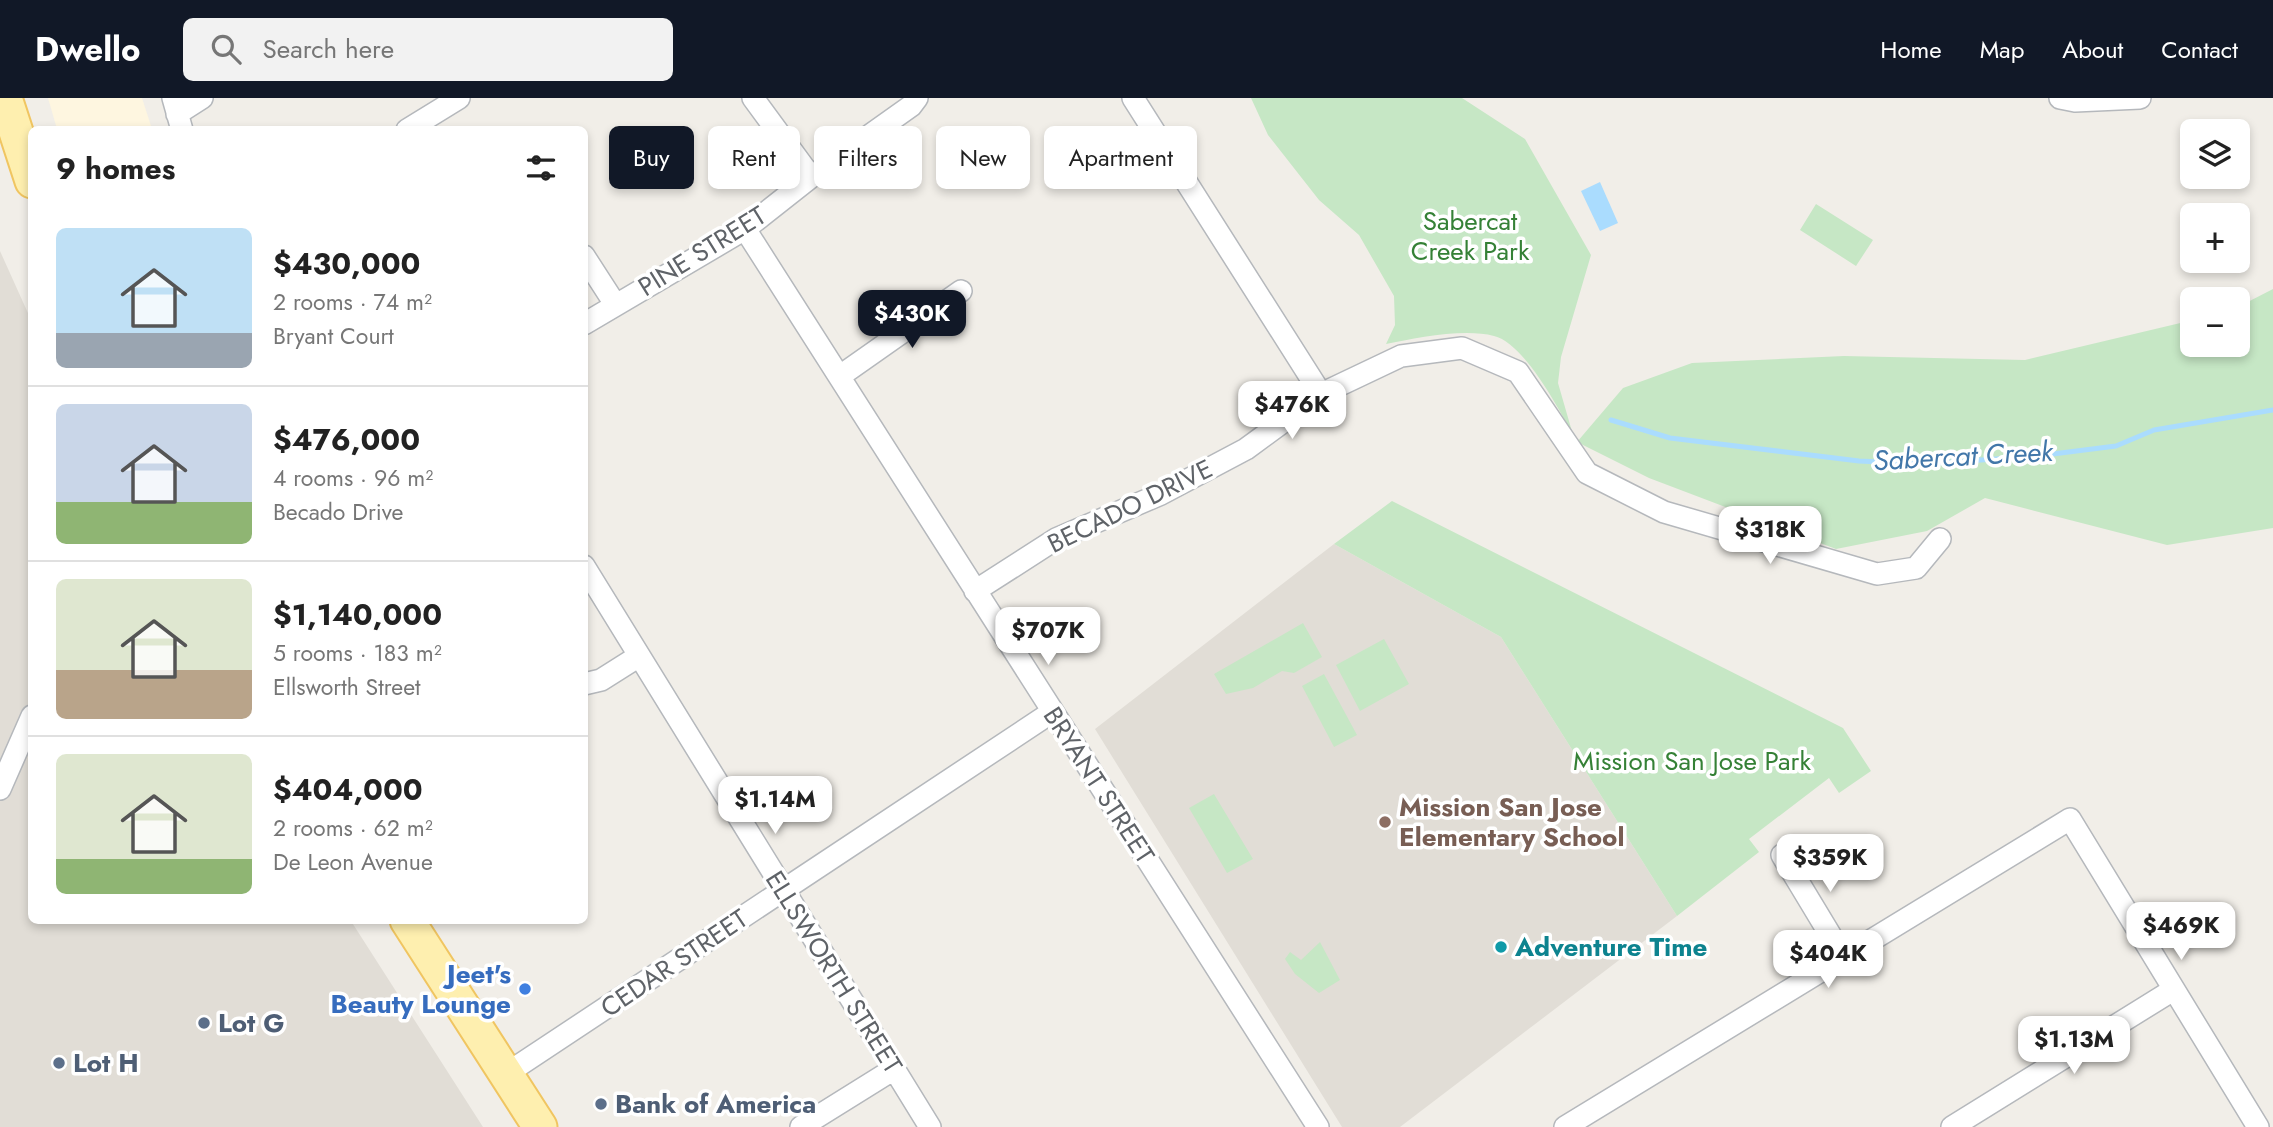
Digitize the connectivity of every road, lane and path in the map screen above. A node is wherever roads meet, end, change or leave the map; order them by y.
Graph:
1 (5, 98) edge
2 (202, 98) edge
3 (753, 98) edge
4 (917, 98) edge
5 (1133, 98) edge
6 (2060, 98) edge
7 (2140, 98) edge
8 (445, 101) edge
9 (178, 114) edge
10 (412, 126) edge
11 (28, 169) edge
12 (811, 177) junction
13 (745, 229) junction
14 (588, 262) edge
15 (961, 290) dead end
16 (615, 304) junction
17 (588, 321) edge
18 (840, 376) junction
19 (1321, 394) junction
20 (1940, 539) dead end
21 (588, 573) edge
22 (975, 591) junction
23 (639, 656) junction
24 (588, 683) edge
25 (1052, 712) junction
26 (28, 725) edge
27 (0, 789) edge
28 (1782, 855) dead end
29 (784, 889) junction
30 (410, 924) edge
31 (1843, 956) junction
32 (2173, 990) junction
33 (894, 1069) junction
34 (506, 1074) junction
35 (540, 1127) edge
36 (801, 1127) edge
37 (930, 1127) edge
38 (1318, 1127) edge
39 (1565, 1127) edge
40 (1952, 1127) edge
41 (2258, 1127) edge

1 - 11 main road
2 - 9 street
3 - 12 street
4 - 12 street, PINE STREET
5 - 19 street
6 - 7 street
8 - 10 street
12 - 13 street, PINE STREET
13 - 16 street, PINE STREET
13 - 18 street, BRYANT STREET
14 - 16 street
15 - 18 street
16 - 17 street, PINE STREET
18 - 22 street, BRYANT STREET
19 - 20 street, BECADO DRIVE
19 - 22 street, BECADO DRIVE
21 - 23 street, ELLSWORTH STREET
22 - 25 street, BRYANT STREET
23 - 24 street
23 - 29 street, ELLSWORTH STREET
25 - 29 street, CEDAR STREET
25 - 38 street, BRYANT STREET
26 - 27 street
28 - 31 street
29 - 33 street, ELLSWORTH STREET
29 - 34 street, CEDAR STREET
30 - 34 main road
31 - 32 street
31 - 39 street
32 - 40 street
32 - 41 street
33 - 36 street
33 - 37 street, ELLSWORTH STREET
34 - 35 main road

